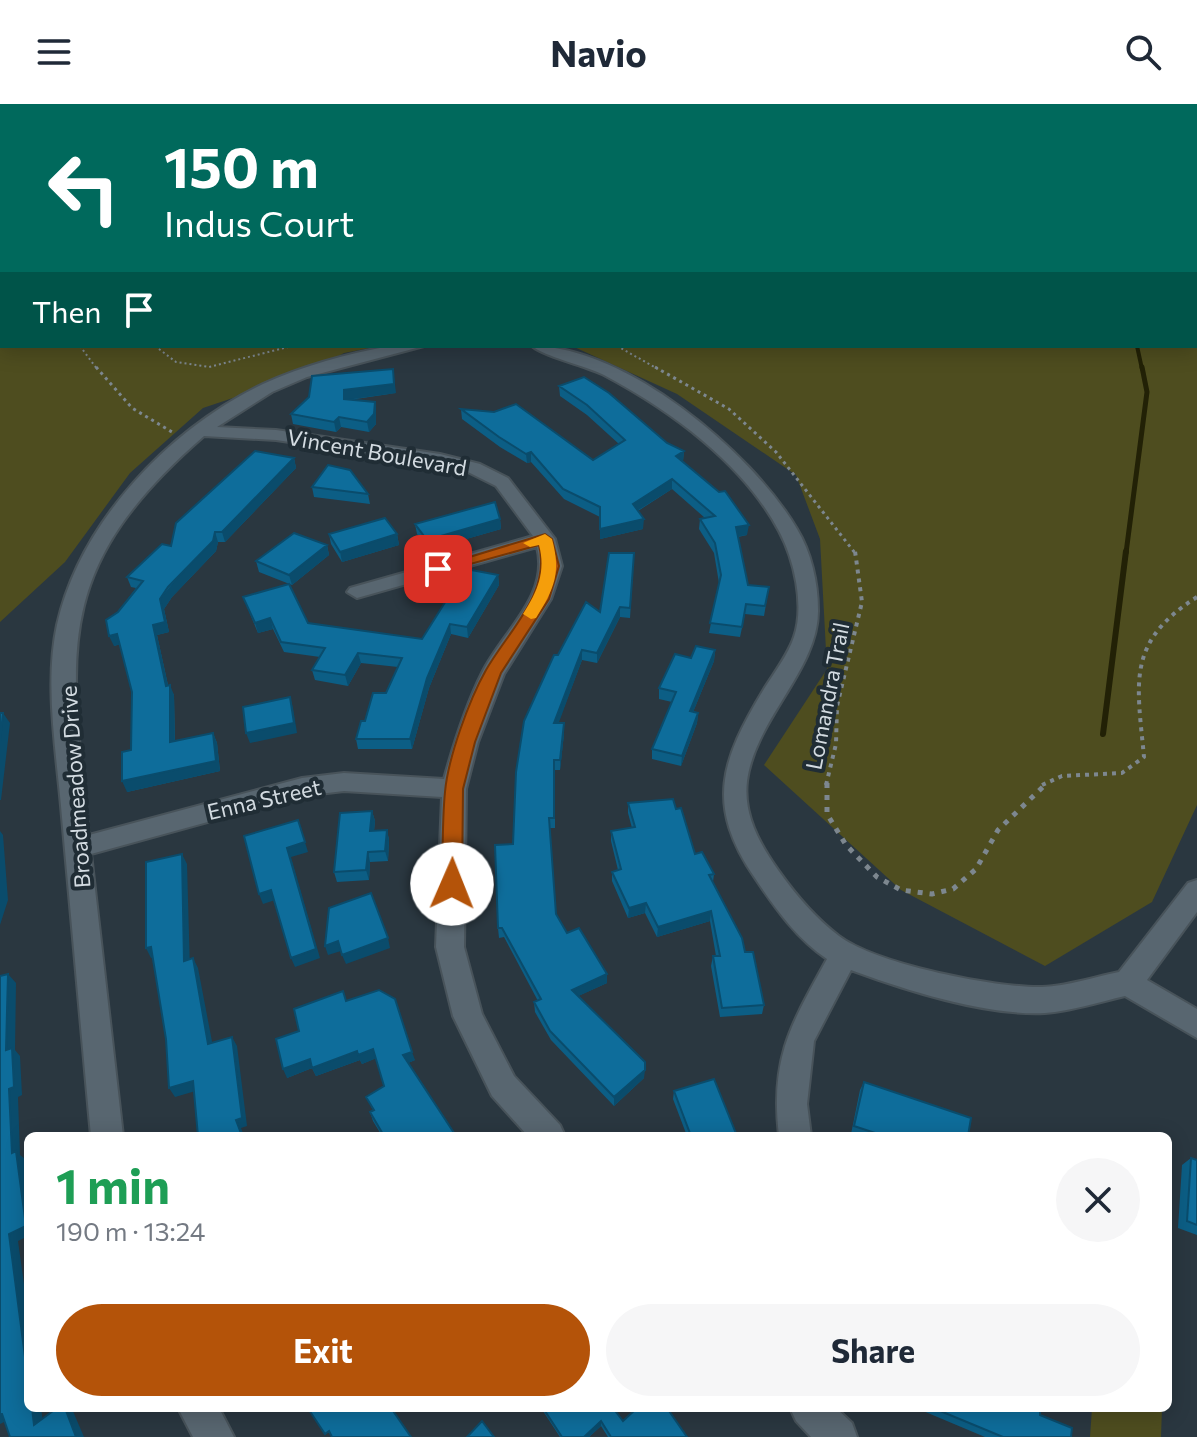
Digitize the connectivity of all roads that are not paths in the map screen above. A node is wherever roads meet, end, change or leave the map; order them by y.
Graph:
1 (404, 348) edge
2 (547, 348) edge
3 (197, 434) junction
4 (545, 539) junction
5 (357, 592) dead end
6 (454, 789) junction
7 (78, 848) junction
8 (1197, 891) edge
9 (844, 955) junction
10 (1128, 983) junction
11 (1197, 1025) edge
12 (107, 1132) edge
13 (545, 1132) edge
14 (794, 1132) edge
15 (199, 1412) edge
16 (815, 1412) edge
17 (835, 1426) edge
18 (215, 1437) edge

1 - 3 street, Broadmeadow Drive
2 - 9 street
3 - 4 street, Vincent Boulevard
3 - 7 street, Broadmeadow Drive
4 - 5 street
4 - 6 street
6 - 7 street, Enna Street
6 - 13 street
7 - 12 street, Broadmeadow Drive
8 - 10 street
9 - 10 street
9 - 14 street
10 - 11 street
15 - 18 street
16 - 17 street

